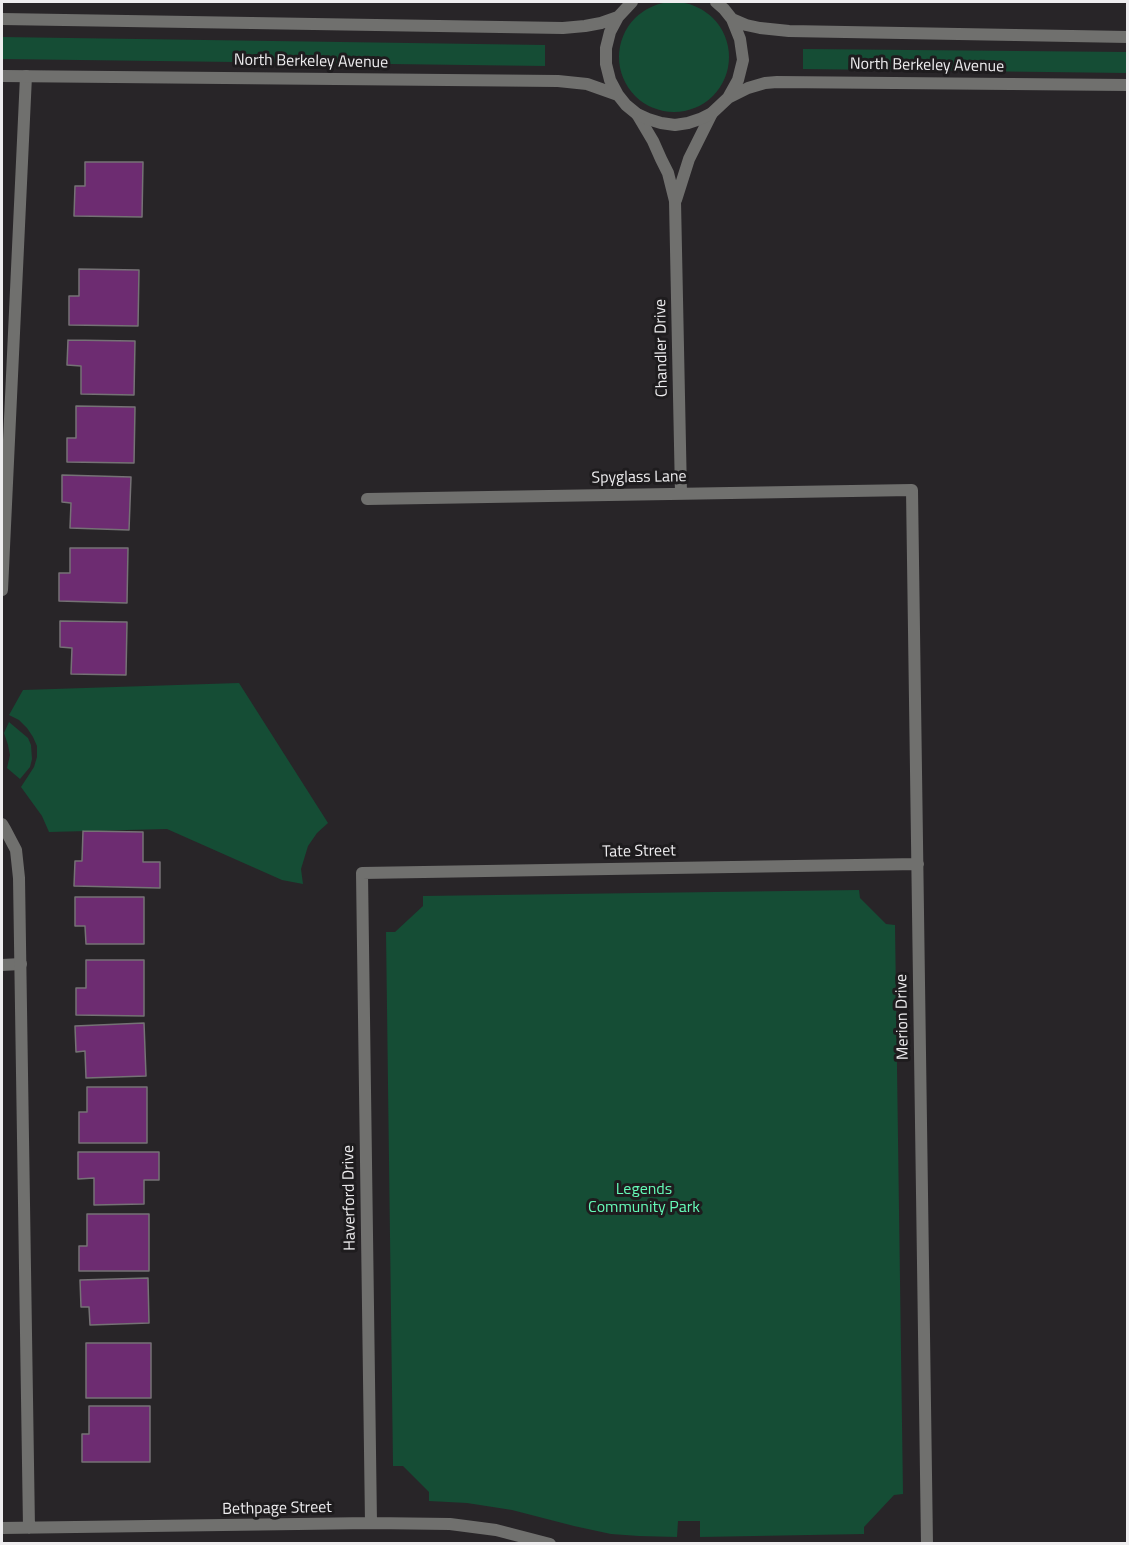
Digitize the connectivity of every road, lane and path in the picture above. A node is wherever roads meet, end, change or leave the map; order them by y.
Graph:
1 (632, 2) edge
2 (716, 2) edge
3 (618, 17) junction
4 (2, 19) edge
5 (732, 20) junction
6 (1128, 37) edge
7 (2, 76) edge
8 (26, 76) junction
9 (1128, 85) edge
10 (618, 95) junction
11 (728, 98) junction
12 (712, 113) junction
13 (637, 114) junction
14 (675, 201) junction
15 (4, 484) edge
16 (912, 490) joint
17 (681, 494) junction
18 (367, 499) dead end
19 (2, 590) edge
20 (2, 824) edge
21 (918, 864) junction
22 (362, 873) joint
23 (21, 964) junction
24 (2, 965) edge
25 (370, 1523) junction
26 (2, 1528) edge
27 (29, 1528) junction
28 (550, 1544) edge
29 (927, 1544) edge

1 - 3 street
2 - 5 street
3 - 4 street
3 - 10 street
5 - 6 street, North Berkeley Avenue
5 - 11 street
7 - 8 street, North Berkeley Avenue
8 - 10 street, North Berkeley Avenue
8 - 15 street
9 - 11 street, North Berkeley Avenue
10 - 13 street
11 - 12 street
12 - 13 street
12 - 14 street, Chandler Drive
13 - 14 street, Chandler Drive
14 - 17 street, Chandler Drive
15 - 19 street
16 - 17 street, Spyglass Lane
16 - 21 street, Merion Drive
17 - 18 street, Spyglass Lane
20 - 23 street
21 - 22 street, Tate Street
21 - 29 street, Merion Drive
22 - 25 street, Haverford Drive
23 - 24 street
23 - 27 street
25 - 27 street, Bethpage Street
25 - 28 street, Bethpage Street
26 - 27 street, Bethpage Street

